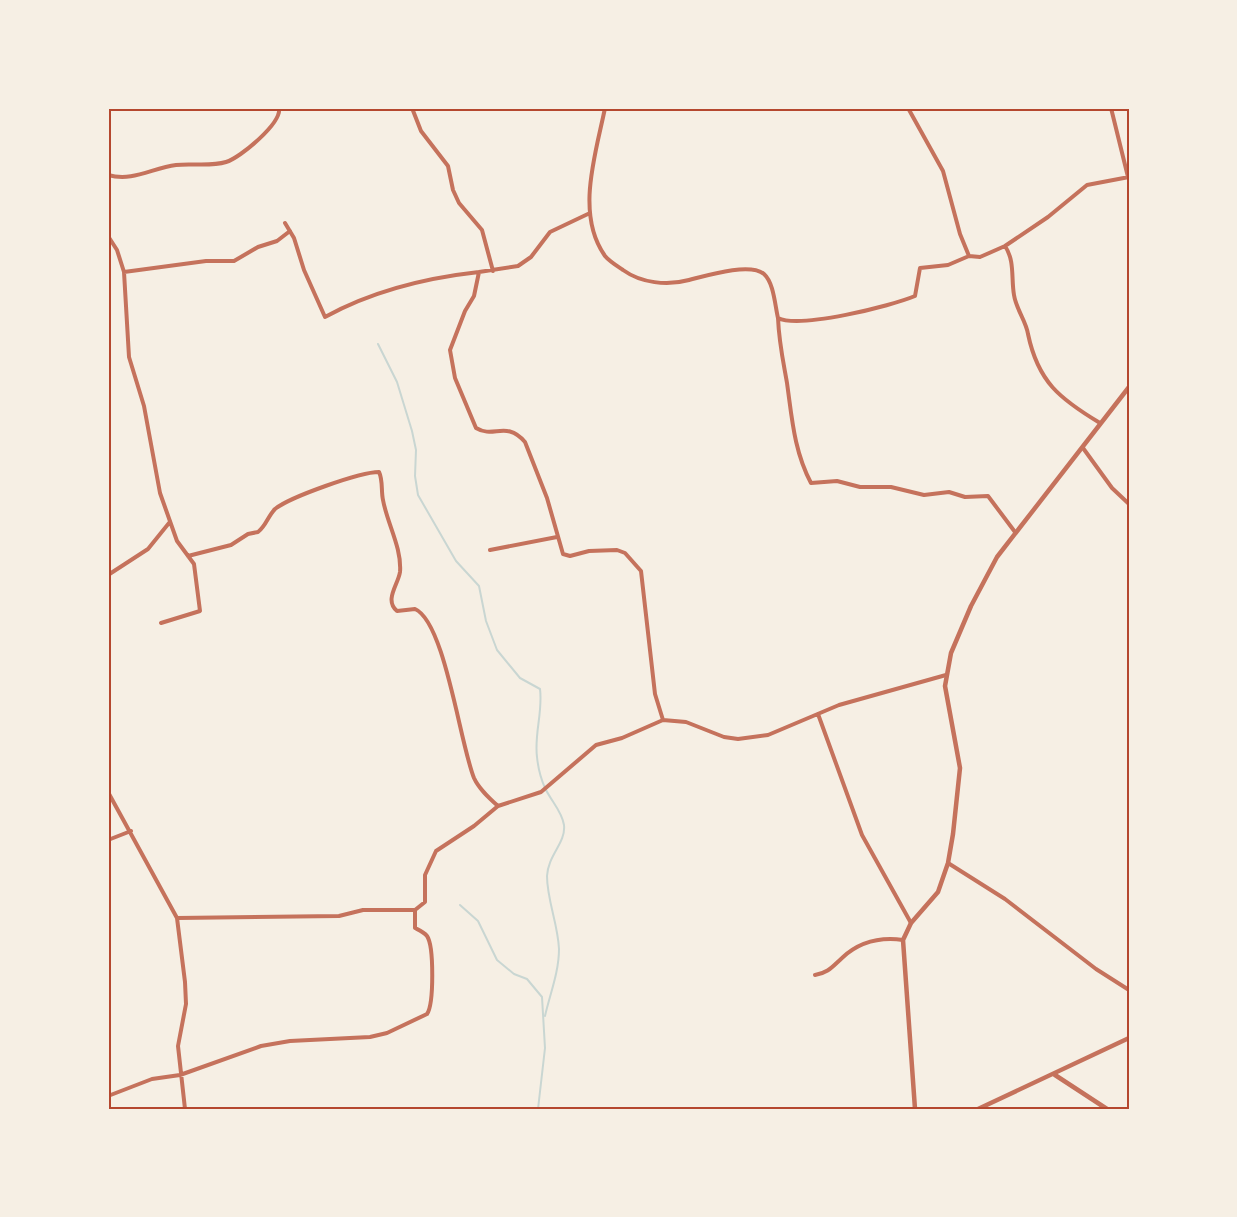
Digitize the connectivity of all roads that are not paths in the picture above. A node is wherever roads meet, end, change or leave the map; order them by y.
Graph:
1 (279, 108) edge
2 (412, 108) edge
3 (605, 108) edge
4 (908, 108) edge
5 (1111, 108) edge
6 (108, 175) edge
7 (1129, 177) edge
8 (590, 213) junction
9 (285, 223) dead end
10 (290, 231) junction
11 (108, 236) edge
12 (1005, 246) junction
13 (969, 256) junction
14 (493, 271) junction
15 (124, 272) junction
16 (478, 272) junction
17 (778, 318) junction
18 (1129, 387) edge
19 (1100, 423) junction
20 (1083, 448) junction
21 (1129, 504) edge
22 (169, 523) junction
23 (1016, 532) junction
24 (557, 537) junction
25 (490, 550) dead end
26 (188, 556) junction
27 (108, 575) edge
28 (160, 623) dead end
29 (946, 675) junction
30 (818, 714) junction
31 (663, 720) junction
32 (108, 792) edge
33 (498, 806) junction
34 (131, 831) junction
35 (108, 840) edge
36 (948, 863) junction
37 (415, 910) junction
38 (177, 918) junction
39 (911, 924) junction
40 (903, 940) junction
41 (815, 975) dead end
42 (1129, 990) edge
43 (1129, 1038) edge
44 (180, 1075) junction
45 (1055, 1075) junction
46 (108, 1096) edge
47 (986, 1107) edge
48 (185, 1109) edge
49 (915, 1109) edge
50 (978, 1109) edge
51 (1107, 1109) edge

1 - 6 street
2 - 14 street
3 - 8 street
4 - 13 street
5 - 7 street
7 - 12 street
8 - 14 street
8 - 17 street
9 - 10 street
10 - 15 street
10 - 16 street
11 - 15 street
12 - 13 street
12 - 19 street
13 - 17 street
14 - 16 street
15 - 22 street
16 - 24 street
17 - 23 street
18 - 19 street
19 - 20 street
20 - 21 street
20 - 23 street
22 - 26 street
22 - 27 street
23 - 29 street
24 - 25 street
24 - 31 street
26 - 28 street
26 - 33 street
29 - 30 street
29 - 36 street
30 - 31 street
30 - 39 street
31 - 33 street
32 - 34 street
33 - 37 street
34 - 35 street
34 - 38 street
36 - 39 street
36 - 42 street
37 - 38 street
37 - 44 street
38 - 44 street
39 - 40 street
40 - 41 street
40 - 49 street
43 - 45 street
44 - 46 street
44 - 48 street
45 - 47 street
45 - 51 street
47 - 50 street

